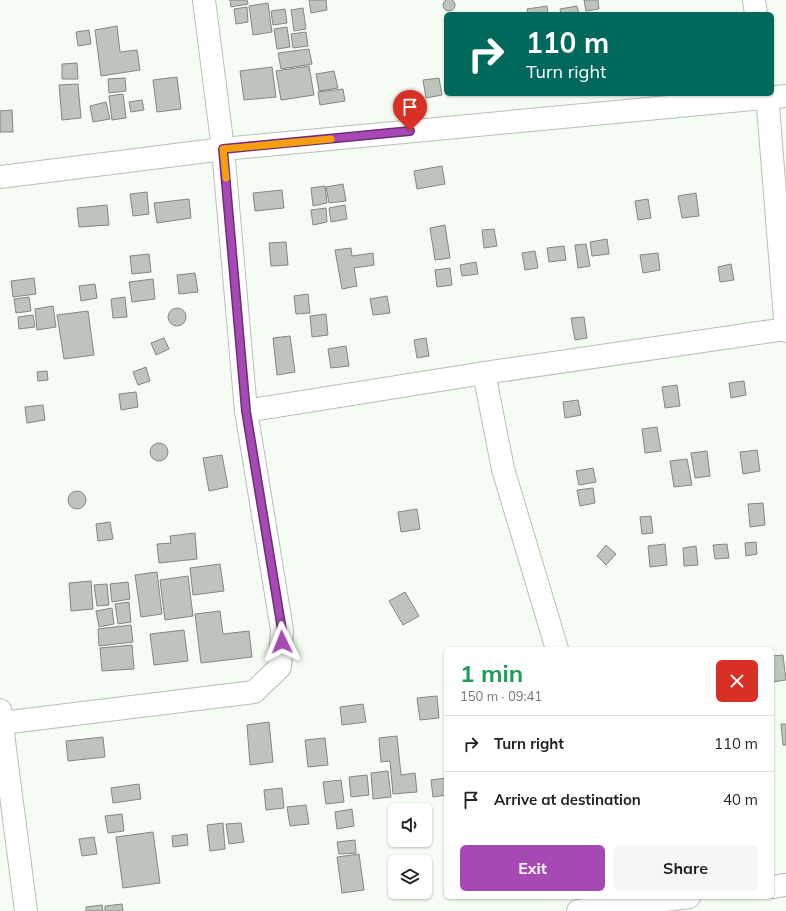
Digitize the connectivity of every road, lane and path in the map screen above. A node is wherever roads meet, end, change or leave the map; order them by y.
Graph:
1 (204, 0) edge
2 (754, 0) edge
3 (756, 12) edge
4 (773, 96) edge
5 (223, 149) junction
6 (0, 177) edge
7 (786, 330) edge
8 (484, 372) junction
9 (246, 411) junction
10 (556, 647) edge
11 (1, 716) edge
12 (786, 885) edge
13 (774, 887) edge
14 (667, 899) edge
15 (588, 906) edge
16 (26, 911) edge

1 - 5 street
2 - 3 street
4 - 5 street
4 - 7 street
5 - 6 street
5 - 9 street
7 - 8 street
8 - 9 street
8 - 10 street
9 - 11 street
11 - 16 street
12 - 13 street
14 - 15 street

